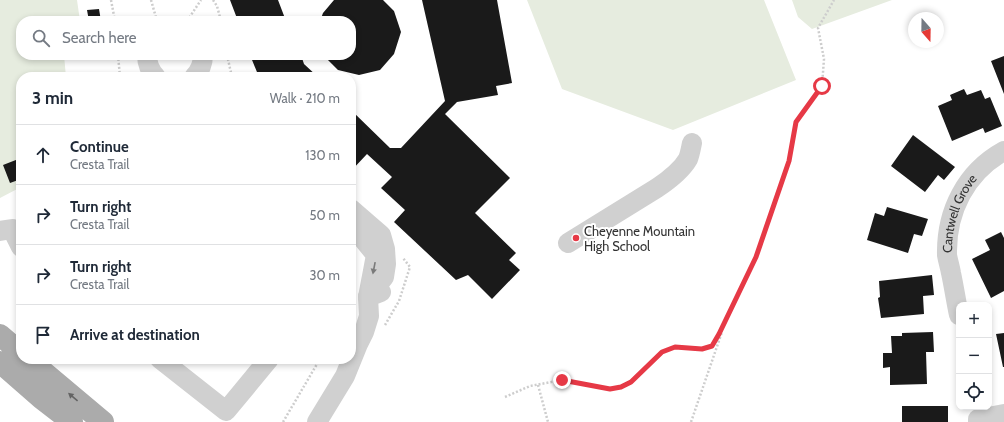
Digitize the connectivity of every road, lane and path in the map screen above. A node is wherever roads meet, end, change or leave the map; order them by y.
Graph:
1 (111, 0) edge
2 (151, 0) edge
3 (201, 0) edge
4 (213, 0) edge
5 (834, 0) edge
6 (114, 16) edge
7 (156, 16) edge
8 (190, 16) edge
9 (220, 16) edge
10 (118, 60) edge
11 (147, 60) edge
12 (228, 60) edge
13 (120, 72) edge
14 (152, 72) edge
15 (231, 72) edge
16 (692, 143) dead end
17 (1004, 151) edge
18 (356, 213) edge
19 (11, 228) edge
20 (356, 230) edge
21 (16, 238) edge
22 (568, 243) dead end
23 (393, 288) dead end
24 (368, 296) junction
25 (956, 302) edge
26 (726, 319) junction
27 (0, 335) edge
28 (356, 341) edge
29 (16, 349) edge
30 (0, 362) edge
31 (34, 364) edge
32 (166, 364) edge
33 (265, 364) edge
34 (318, 364) edge
35 (348, 364) edge
36 (538, 384) junction
37 (505, 397) dead end
38 (1004, 414) edge
39 (977, 416) edge
40 (72, 422) edge
41 (103, 422) edge
42 (282, 422) edge
43 (318, 422) edge
44 (548, 422) edge
45 (691, 422) edge

1 - 6 path
2 - 7 path
3 - 8 path
4 - 9 path
5 - 26 path
10 - 13 path
11 - 14 street
12 - 15 path
16 - 22 street
17 - 25 street, Cantwell Grove
18 - 24 street
19 - 21 street
20 -> 24 street
23 - 24 street
24 - 28 street
26 - 36 path
26 - 45 path
27 - 29 main road
30 - 40 main road
41 -> 31 main road
32 - 33 street
34 - 42 path
35 - 43 street
36 - 37 path
36 - 44 path
38 - 39 street

